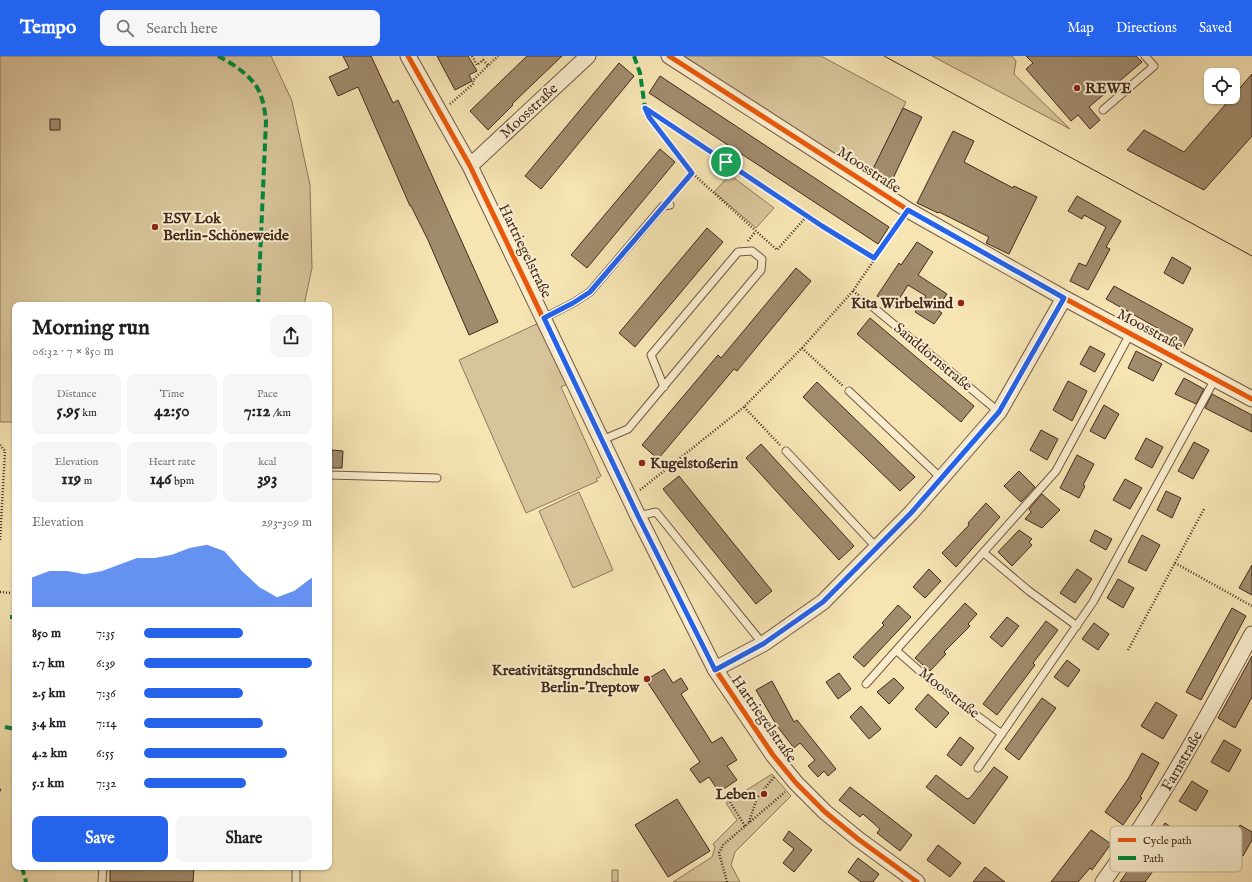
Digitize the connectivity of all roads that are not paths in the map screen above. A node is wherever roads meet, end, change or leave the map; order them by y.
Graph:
1 (408, 56) edge
2 (588, 56) edge
3 (669, 56) edge
4 (1145, 56) edge
5 (1103, 110) dead end
6 (470, 166) junction
7 (666, 205) road end
8 (1064, 298) junction
9 (867, 302) dead end
10 (544, 318) junction
11 (1130, 334) junction
12 (1215, 379) junction
13 (664, 387) junction
14 (849, 391) road end
15 (1252, 399) edge
16 (999, 412) junction
17 (602, 440) junction
18 (786, 451) road end
19 (332, 476) edge
20 (437, 478) dead end
21 (941, 478) junction
22 (638, 516) junction
23 (877, 548) junction
24 (984, 553) junction
25 (1077, 626) junction
26 (1252, 634) edge
27 (763, 644) junction
28 (897, 651) junction
29 (715, 670) junction
30 (866, 684) dead end
31 (1002, 734) junction
32 (978, 768) dead end
33 (1141, 826) edge
34 (103, 870) edge
35 (296, 870) edge
36 (1110, 872) edge
37 (102, 882) edge
38 (296, 882) edge
39 (917, 882) edge
40 (1103, 882) edge

1 - 6 street, Hartriegelstraße
2 - 6 street, Moosstraße
3 - 8 street, Moosstraße
4 - 5 lane
6 - 10 street, Hartriegelstraße
7 - 10 lane, Hartriegelstraße
8 - 11 street, Moosstraße
8 - 16 street
9 - 16 lane, Sanddornstraße
10 - 17 street, Hartriegelstraße
11 - 12 street, Moosstraße
11 - 24 lane, Moosstraße
12 - 15 street, Moosstraße
12 - 25 lane
13 - 13 lane
13 - 17 lane
14 - 21 lane
16 - 21 street
17 - 22 street, Hartriegelstraße
18 - 23 lane
19 - 20 lane
21 - 23 street
22 - 27 lane
22 - 29 street, Hartriegelstraße
23 - 27 street
24 - 25 lane
24 - 28 lane, Moosstraße
25 - 31 lane
26 - 33 street, Farnstraße
27 - 29 street
28 - 30 lane, Moosstraße
28 - 31 lane, Moosstraße
29 - 39 street, Hartriegelstraße
31 - 32 lane
34 - 37 lane
35 - 38 lane
36 - 40 street, Farnstraße

